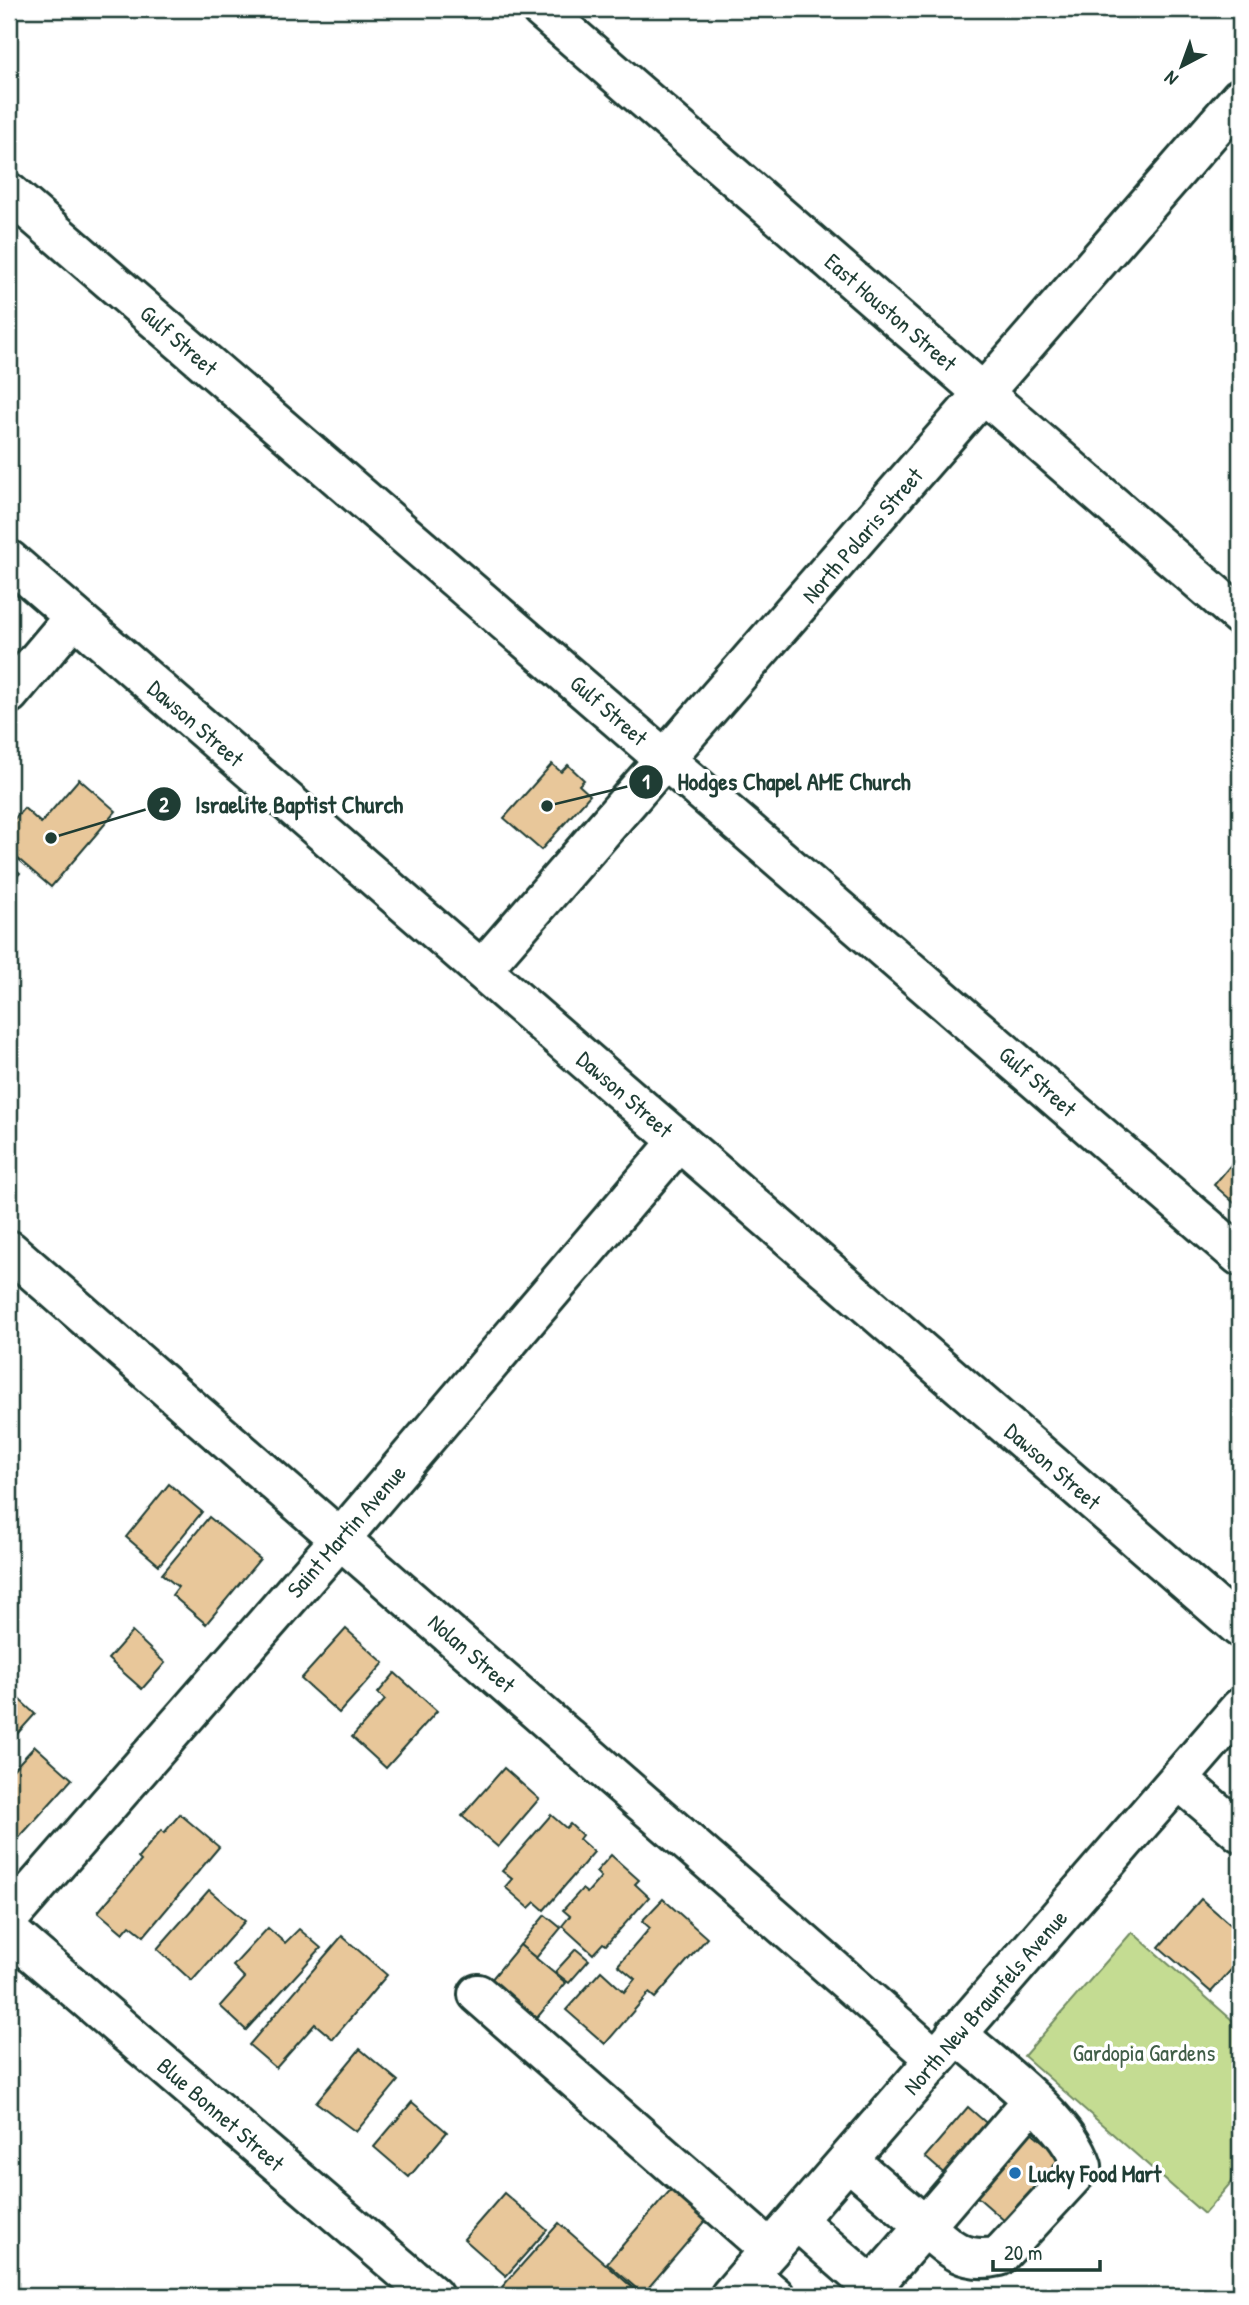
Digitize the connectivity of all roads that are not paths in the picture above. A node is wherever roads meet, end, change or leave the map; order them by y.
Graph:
1 (541, 9) edge
2 (1240, 98) edge
3 (9, 192) edge
4 (985, 394) junction
5 (9, 560) edge
6 (1240, 616) edge
7 (74, 617) junction
8 (9, 694) edge
9 (667, 760) junction
10 (482, 970) junction
11 (679, 1141) junction
12 (9, 1250) edge
13 (1240, 1256) edge
14 (341, 1538) junction
15 (1240, 1628) edge
16 (1240, 1709) edge
17 (1179, 1780) junction
18 (1240, 1832) edge
19 (9, 1918) edge
20 (9, 1932) edge
21 (478, 1994) dead end
22 (946, 2046) junction
23 (1032, 2101) junction
24 (849, 2161) junction
25 (797, 2221) junction
26 (925, 2226) junction
27 (756, 2279) edge
28 (873, 2293) edge
29 (433, 2296) edge

1 - 4 street, East Houston Street
2 - 4 street, North Polaris Street
3 - 9 street, Gulf Street
4 - 6 street, East Houston Street
4 - 9 street, North Polaris Street
5 - 7 street, Dawson Street
7 - 8 street
7 - 10 street, Dawson Street
9 - 10 street, North Polaris Street
9 - 13 street, Gulf Street
10 - 11 street, Dawson Street
11 - 14 street, Saint Martin Avenue
11 - 15 street, Dawson Street
12 - 14 street, Nolan Street
14 - 19 street, Saint Martin Avenue
14 - 22 street, Nolan Street
16 - 17 street, North New Braunfels Avenue
17 - 18 street
17 - 22 street, North New Braunfels Avenue
20 - 29 street, Blue Bonnet Street
21 - 27 street
22 - 23 street, Nolan Street
22 - 24 street, North New Braunfels Avenue
23 - 26 street
23 - 26 street, Nolan Street
24 - 25 street, North New Braunfels Avenue
24 - 26 street
25 - 27 street, North New Braunfels Avenue
25 - 28 street
26 - 28 street

